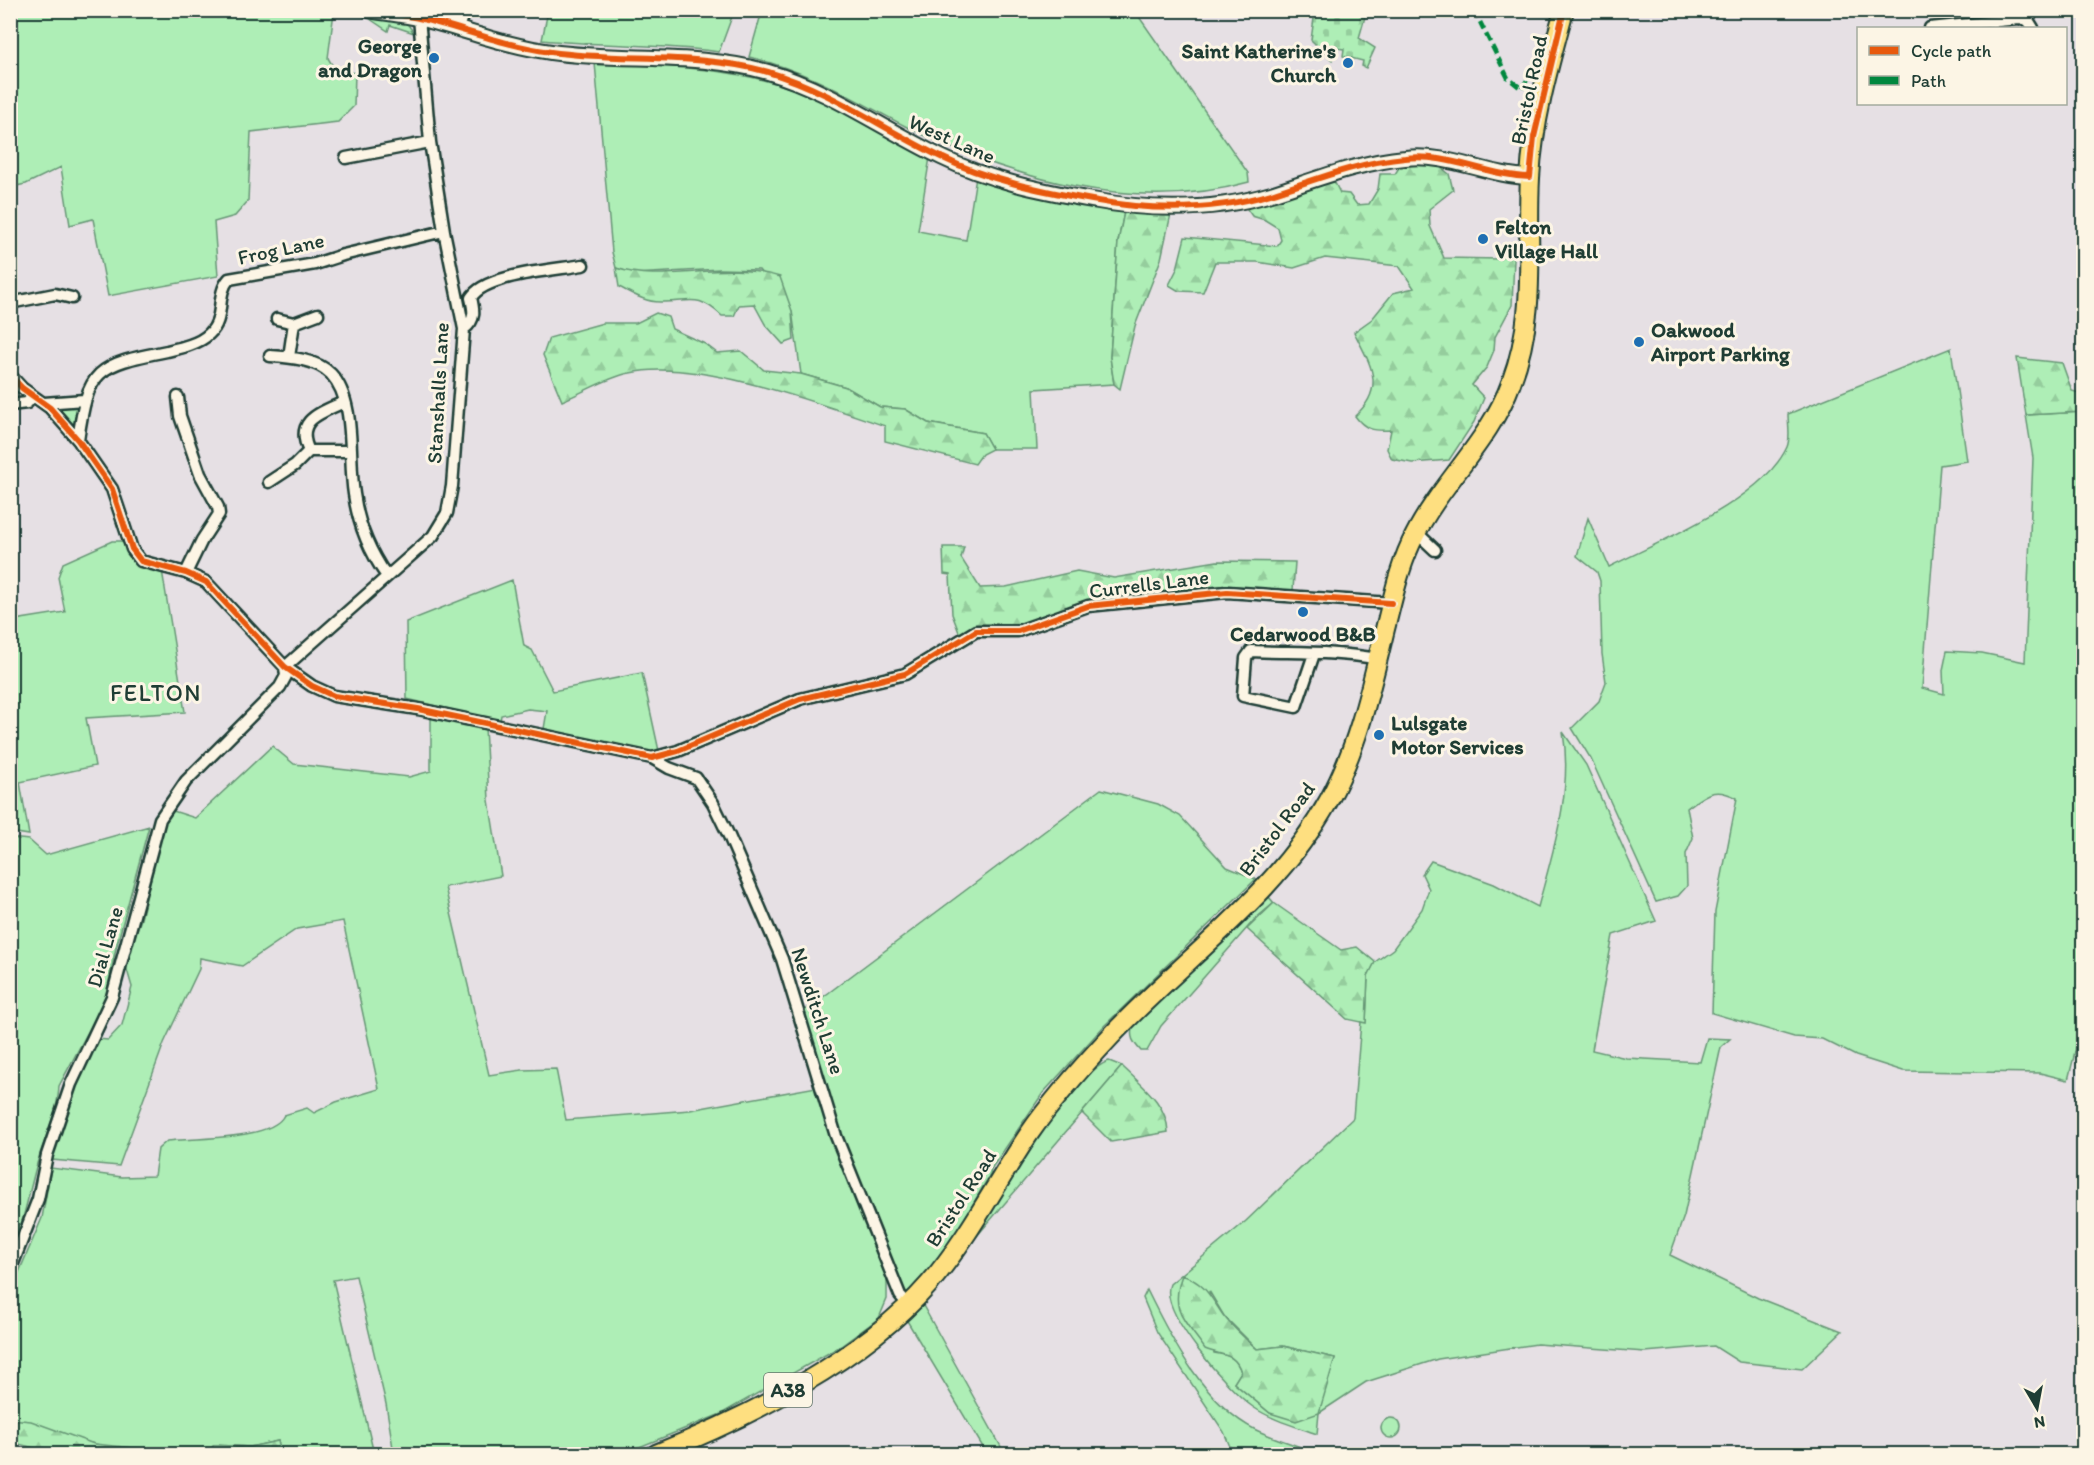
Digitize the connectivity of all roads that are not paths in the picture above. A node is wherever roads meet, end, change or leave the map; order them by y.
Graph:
1 (369, 10) edge
2 (465, 10) edge
3 (1564, 10) edge
4 (1980, 16) edge
5 (419, 18) junction
6 (1934, 27) edge
7 (2032, 27) edge
8 (457, 28) junction
9 (430, 142) junction
10 (346, 158) dead end
11 (1530, 177) junction
12 (444, 231) junction
13 (583, 265) dead end
14 (65, 292) dead end
15 (10, 303) edge
16 (318, 314) dead end
17 (277, 319) dead end
18 (294, 323) junction
19 (464, 329) junction
20 (270, 356) dead end
21 (289, 357) junction
22 (10, 375) edge
23 (32, 397) junction
24 (178, 397) dead end
25 (84, 400) junction
26 (344, 402) junction
27 (44, 404) junction
28 (10, 405) edge
29 (78, 440) junction
30 (309, 451) junction
31 (349, 451) junction
32 (269, 482) dead end
33 (1416, 532) junction
34 (1435, 550) dead end
35 (186, 573) junction
36 (386, 575) junction
37 (1391, 603) junction
38 (1314, 654) junction
39 (1378, 659) junction
40 (285, 667) junction
41 (652, 758) junction
42 (10, 1271) edge
43 (909, 1306) junction
44 (656, 1455) edge

1 - 5 street, West Lane
2 - 8 street
3 - 11 highway, Bristol Road / A38
4 - 6 street
4 - 7 street
5 - 8 street, West Lane
5 - 9 street, Stanshalls Lane
8 - 11 street, West Lane
9 - 10 street
9 - 12 street, Stanshalls Lane
11 - 33 highway, Bristol Road / A38
12 - 19 street, Stanshalls Lane
12 - 25 street, Frog Lane
13 - 19 street
14 - 15 street
16 - 18 street
17 - 18 street
18 - 21 street
19 - 36 street, Stanshalls Lane
20 - 21 street
21 - 26 street
22 - 23 street
23 - 27 street
23 - 28 street
24 - 35 street
25 - 27 street
25 - 29 street, Frog Lane
26 - 30 street
26 - 31 street
27 - 29 street
29 - 35 street
30 - 31 street
30 - 32 street
31 - 36 street
33 - 34 street
33 - 37 highway, Bristol Road / A38
35 - 40 street
36 - 40 street, Stanshalls Lane
37 - 39 highway, Bristol Road / A38
37 - 41 street, Currells Lane
38 - 38 street
38 - 39 street
39 - 43 highway, Bristol Road / A38
40 - 41 street
40 - 42 street, Dial Lane
41 - 43 street, Newditch Lane
43 - 44 highway, A38

